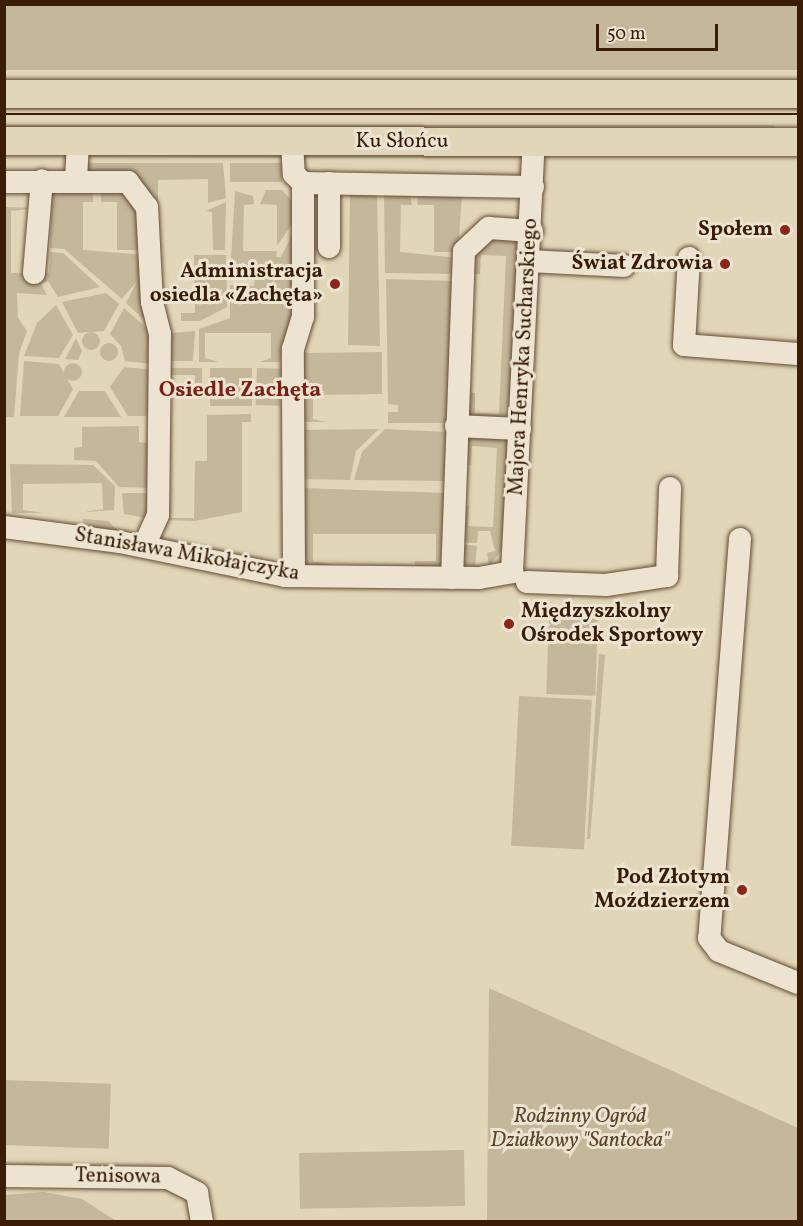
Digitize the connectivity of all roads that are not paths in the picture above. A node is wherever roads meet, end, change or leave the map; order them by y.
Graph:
1 (4, 94) edge
2 (798, 94) edge
3 (4, 141) edge
4 (78, 141) junction
5 (292, 141) junction
6 (534, 142) junction
7 (798, 142) edge
8 (42, 180) junction
9 (76, 180) junction
10 (4, 182) edge
11 (303, 183) junction
12 (329, 183) junction
13 (533, 188) junction
14 (532, 231) junction
15 (329, 247) dead end
16 (689, 258) dead end
17 (530, 261) junction
18 (624, 266) dead end
19 (34, 273) dead end
20 (798, 354) edge
21 (456, 426) junction
22 (520, 429) junction
23 (670, 488) dead end
24 (4, 527) edge
25 (740, 539) dead end
26 (144, 546) junction
27 (294, 576) junction
28 (519, 577) junction
29 (452, 578) junction
30 (798, 983) edge
31 (4, 1176) edge
32 (202, 1221) edge

1 - 2 main road
3 - 4 main road, Ku Słońcu
4 - 5 main road, Ku Słońcu
4 - 9 street
5 - 6 main road, Ku Słońcu
5 - 11 street
6 - 7 main road, Ku Słońcu
6 - 13 street, Majora Henryka Sucharskiego
8 - 9 street
8 - 10 street
8 - 19 street
9 - 26 street
11 - 12 street, Ku Słońcu
11 - 27 street
12 - 13 street, Ku Słońcu
12 - 15 street
13 - 14 street, Majora Henryka Sucharskiego
14 - 17 street, Majora Henryka Sucharskiego
14 - 21 street
16 - 20 street
17 - 18 street
17 - 22 street, Majora Henryka Sucharskiego
21 - 22 street
21 - 29 street
22 - 28 street, Majora Henryka Sucharskiego
23 - 28 street, Stanisława Mikołajczyka
24 - 26 street, Stanisława Mikołajczyka
25 - 30 street
26 - 27 street, Stanisława Mikołajczyka
27 - 29 street, Stanisława Mikołajczyka
28 - 29 street, Stanisława Mikołajczyka
31 - 32 street, Tenisowa

